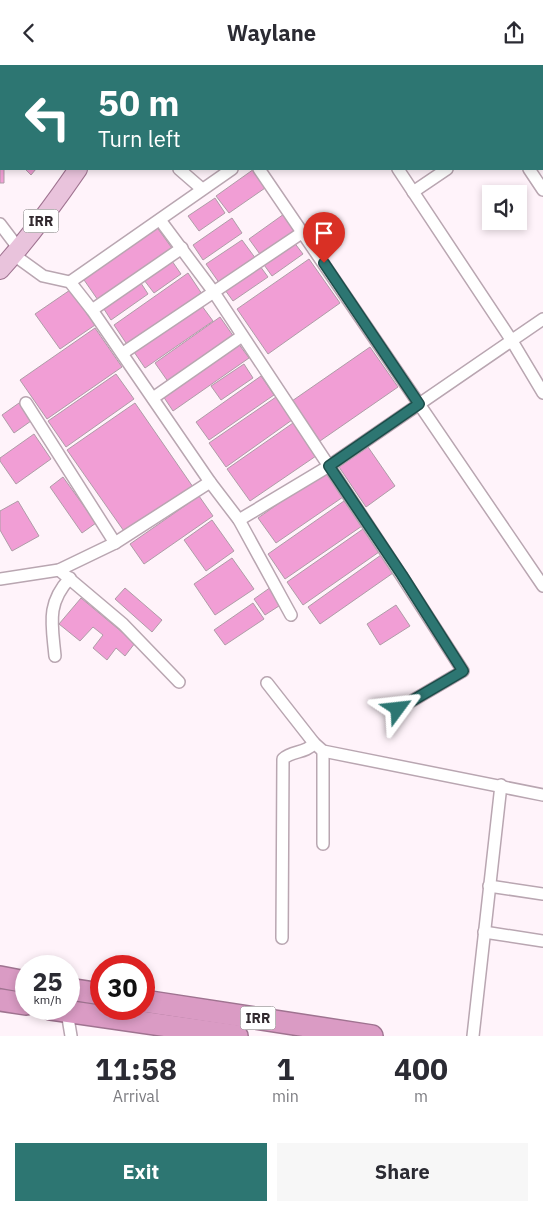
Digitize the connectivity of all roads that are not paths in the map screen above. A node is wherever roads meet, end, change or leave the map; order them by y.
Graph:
1 (66, 170) edge
2 (77, 170) edge
3 (180, 170) edge
4 (230, 170) edge
5 (260, 170) edge
6 (399, 170) edge
7 (446, 170) edge
8 (530, 170) edge
9 (202, 189) junction
10 (543, 190) edge
11 (413, 192) junction
12 (160, 219) junction
13 (0, 224) edge
14 (303, 232) junction
15 (182, 248) junction
16 (12, 250) edge
17 (0, 270) edge
18 (70, 282) junction
19 (212, 291) junction
20 (92, 310) junction
21 (543, 319) edge
22 (242, 336) junction
23 (512, 341) junction
24 (123, 353) junction
25 (543, 393) edge
26 (153, 397) junction
27 (26, 403) dead end
28 (419, 404) junction
29 (329, 466) junction
30 (210, 481) junction
31 (239, 520) junction
32 (115, 543) junction
33 (60, 570) junction
34 (70, 578) junction
35 (0, 579) edge
36 (543, 586) edge
37 (291, 615) dead end
38 (55, 656) dead end
39 (179, 681) dead end
40 (267, 683) dead end
41 (398, 709) dead end
42 (318, 747) junction
43 (500, 785) junction
44 (543, 795) edge
45 (323, 844) dead end
46 (489, 886) junction
47 (543, 894) edge
48 (484, 932) junction
49 (282, 938) dead end
50 (543, 941) edge
51 (0, 977) edge
52 (15, 980) edge
53 (0, 1000) edge
54 (15, 1003) edge
55 (155, 1003) edge
56 (80, 1013) edge
57 (64, 1020) edge
58 (71, 1036) edge
59 (237, 1036) edge
60 (372, 1036) edge
61 (473, 1036) edge

1 - 16 main road, IRR
2 - 16 main road, IRR
3 - 9 street
4 - 9 street
5 - 14 street
6 - 11 street
7 - 11 street
8 - 10 street
9 - 12 street
11 - 23 street
12 - 15 street
12 - 18 street
13 - 16 street
14 - 19 street
14 - 28 street
15 - 19 street
15 - 20 street
16 - 17 main road, IRR
16 - 18 street
18 - 20 street
19 - 22 street
19 - 24 street
20 - 24 street
21 - 23 street
22 - 26 street
22 - 29 street
23 - 25 street
23 - 28 street
24 - 26 street
26 - 30 street
27 - 32 street
28 - 29 street
28 - 36 street
29 - 31 street
29 - 41 street
30 - 31 street
30 - 32 street
31 - 37 street
32 - 33 street
33 - 34 street
33 - 35 street
34 - 38 street
34 - 39 street
40 - 42 street
42 - 43 street
42 - 45 street
42 - 49 street
43 - 44 street
43 - 46 street
46 - 47 street
46 - 48 street
48 - 50 street
48 - 61 street
51 - 52 highway
53 - 54 highway
55 - 60 highway, IRR
56 - 59 highway, IRR
57 - 58 street

